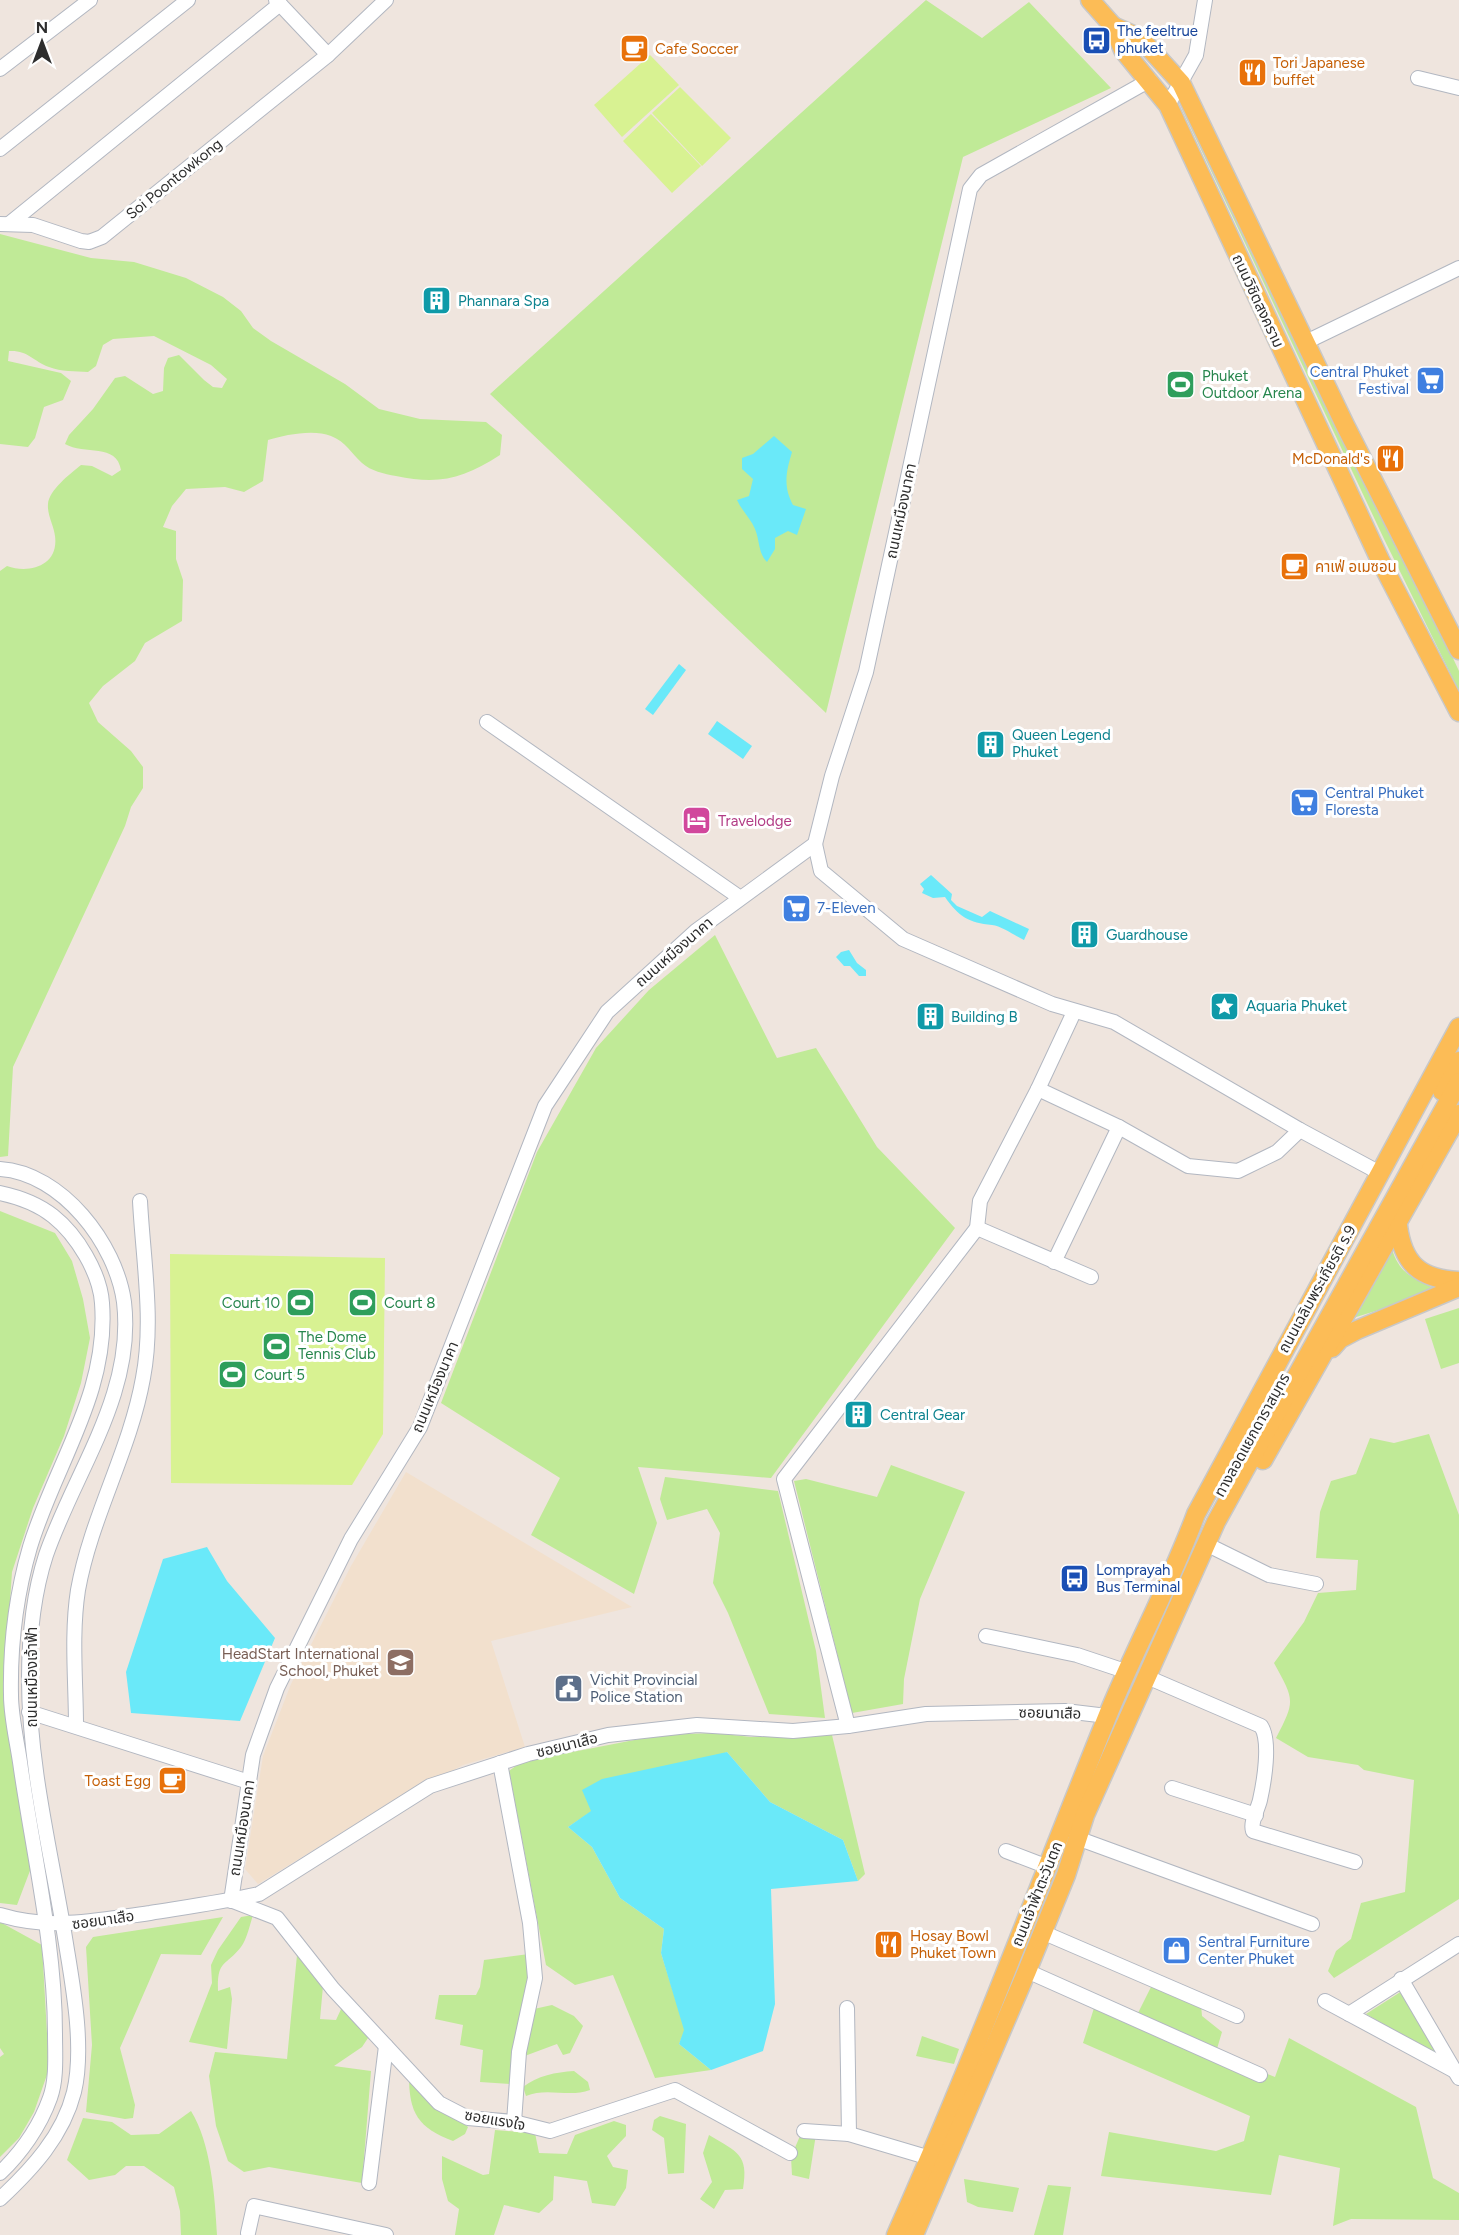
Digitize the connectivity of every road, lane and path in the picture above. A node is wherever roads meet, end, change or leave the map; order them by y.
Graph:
1 (90, 0) edge
2 (188, 0) edge
3 (1090, 0) edge
4 (1205, 0) edge
5 (383, 1) edge
6 (278, 2) edge
7 (1113, 26) junction
8 (328, 54) junction
9 (0, 69) edge
10 (1418, 78) dead end
11 (1150, 80) junction
12 (1181, 83) junction
13 (1459, 88) edge
14 (1167, 105) junction
15 (0, 148) edge
16 (4, 224) edge
17 (1459, 268) edge
18 (1306, 342) junction
19 (1459, 650) edge
20 (1459, 712) edge
21 (487, 722) dead end
22 (815, 844) junction
23 (739, 897) junction
24 (1074, 1012) junction
25 (1459, 1027) edge
26 (1459, 1061) edge
27 (1459, 1082) edge
28 (1038, 1089) junction
29 (1459, 1114) edge
30 (1119, 1127) junction
31 (1300, 1130) junction
32 (0, 1169) edge
33 (1380, 1173) junction
34 (0, 1193) edge
35 (140, 1201) dead end
36 (1398, 1226) junction
37 (977, 1228) junction
38 (1054, 1262) junction
39 (1091, 1277) dead end
40 (1459, 1281) edge
41 (1459, 1287) edge
42 (1315, 1369) junction
43 (1210, 1546) junction
44 (1181, 1555) junction
45 (1198, 1562) junction
46 (1316, 1584) dead end
47 (986, 1636) dead end
48 (1128, 1672) junction
49 (1147, 1677) junction
50 (29, 1712) junction
51 (1107, 1716) junction
52 (76, 1726) junction
53 (848, 1726) junction
54 (501, 1763) junction
55 (249, 1782) junction
56 (1172, 1788) dead end
57 (1256, 1815) junction
58 (1077, 1838) junction
59 (1006, 1851) dead end
60 (1355, 1863) dead end
61 (1048, 1867) junction
62 (231, 1900) junction
63 (0, 1916) edge
64 (1312, 1924) dead end
65 (45, 1925) junction
66 (63, 1925) junction
67 (1042, 1932) junction
68 (1458, 1946) edge
69 (1027, 1971) junction
70 (1401, 1979) junction
71 (55, 1991) junction
72 (74, 1991) junction
73 (1324, 2001) dead end
74 (847, 2008) dead end
75 (1349, 2014) junction
76 (1237, 2016) dead end
77 (386, 2046) junction
78 (1456, 2074) edge
79 (1260, 2075) dead end
80 (513, 2122) junction
81 (804, 2131) dead end
82 (849, 2134) junction
83 (790, 2153) dead end
84 (930, 2158) junction
85 (0, 2173) edge
86 (369, 2182) dead end
87 (0, 2199) edge
88 (248, 2233) dead end
89 (386, 2235) edge
90 (896, 2235) edge
91 (914, 2235) edge

1 - 9 street
2 - 15 street
3 - 7 main road, ถนนวิชิตสงคราม
4 - 12 street
5 - 8 street, Soi Poontowkong
6 - 8 street
6 - 16 street
7 - 11 main road, ถนนวิชิตสงคราม
7 - 12 main road, ถนนวิชิตสงคราม
8 - 16 street, Soi Poontowkong
10 - 13 street
11 - 14 main road, ถนนวิชิตสงคราม
11 - 22 street, ถนนเหมืองนาคา
12 - 14 street
12 - 18 main road, ถนนวิชิตสงคราม
14 - 20 main road, ถนนวิชิตสงคราม
17 - 18 street
18 - 19 main road, ถนนวิชิตสงคราม
21 - 23 street
22 - 23 street, ถนนเหมืองนาคา
22 - 24 street
23 - 55 street, ถนนเหมืองนาคา
24 - 28 street
24 - 31 street
25 - 33 main road, ถนนเฉลิมพระเกียรติ ร.9
26 - 44 main road, ทางลอดแยกดาราสมุทร
27 - 45 main road, ทางลอดแยกดาราสมุทร
28 - 30 street
28 - 37 street
29 - 36 main road
30 - 31 street
30 - 38 street
31 - 33 street
32 - 50 street, ถนนเหมืองเจ้าฟ้า
33 - 44 main road, ถนนเฉลิมพระเกียรติ ร.9
34 - 65 street, ถนนเหมืองเจ้าฟ้า
35 - 52 street
36 - 40 main road
36 - 42 main road
37 - 38 street
37 - 53 street
38 - 39 street
41 - 42 main road
42 - 43 main road
43 - 45 main road
43 - 46 street
44 - 48 main road, ถนนเจ้าฟ้าตะวันตก
45 - 49 main road, ถนนเจ้าฟ้าตะวันตก
47 - 48 street
48 - 51 main road, ถนนเจ้าฟ้าตะวันตก
49 - 57 street
49 - 58 main road, ถนนเจ้าฟ้าตะวันตก
50 - 52 street
50 - 66 street, ถนนเหมืองเจ้าฟ้า
51 - 53 street, ซอยนาเสือ
51 - 61 main road, ถนนเจ้าฟ้าตะวันตก
52 - 55 street
53 - 54 street, ซอยนาเสือ
54 - 62 street, ซอยนาเสือ
54 - 80 street
55 - 62 street, ถนนเหมืองนาคา
56 - 57 street
57 - 60 street
58 - 64 street
58 - 67 main road, ถนนเจ้าฟ้าตะวันตก
59 - 61 street
61 - 84 main road, ถนนเจ้าฟ้าตะวันตก
62 - 66 street, ซอยนาเสือ
62 - 77 street, ซอยแรงใจ
63 - 65 street, ซอยนาเสือ
65 - 66 street, ซอยนาเสือ
65 - 71 street, ถนนเหมืองเจ้าฟ้า
66 - 72 street, ถนนเหมืองเจ้าฟ้า
67 - 69 main road, ถนนเจ้าฟ้าตะวันตก
67 - 76 street
68 - 70 street
69 - 79 street
69 - 91 main road, ถนนเจ้าฟ้าตะวันตก
70 - 75 street
70 - 78 street
71 - 72 street
71 - 85 street, ถนนเหมืองเจ้าฟ้า
72 - 87 street, ถนนเหมืองเจ้าฟ้า
73 - 75 street
74 - 82 street
75 - 78 street
77 - 80 street, ซอยแรงใจ
77 - 86 street
80 - 83 street, ซอยแรงใจ
81 - 82 street
82 - 84 street
84 - 90 main road, ถนนเจ้าฟ้าตะวันตก
88 - 89 street

